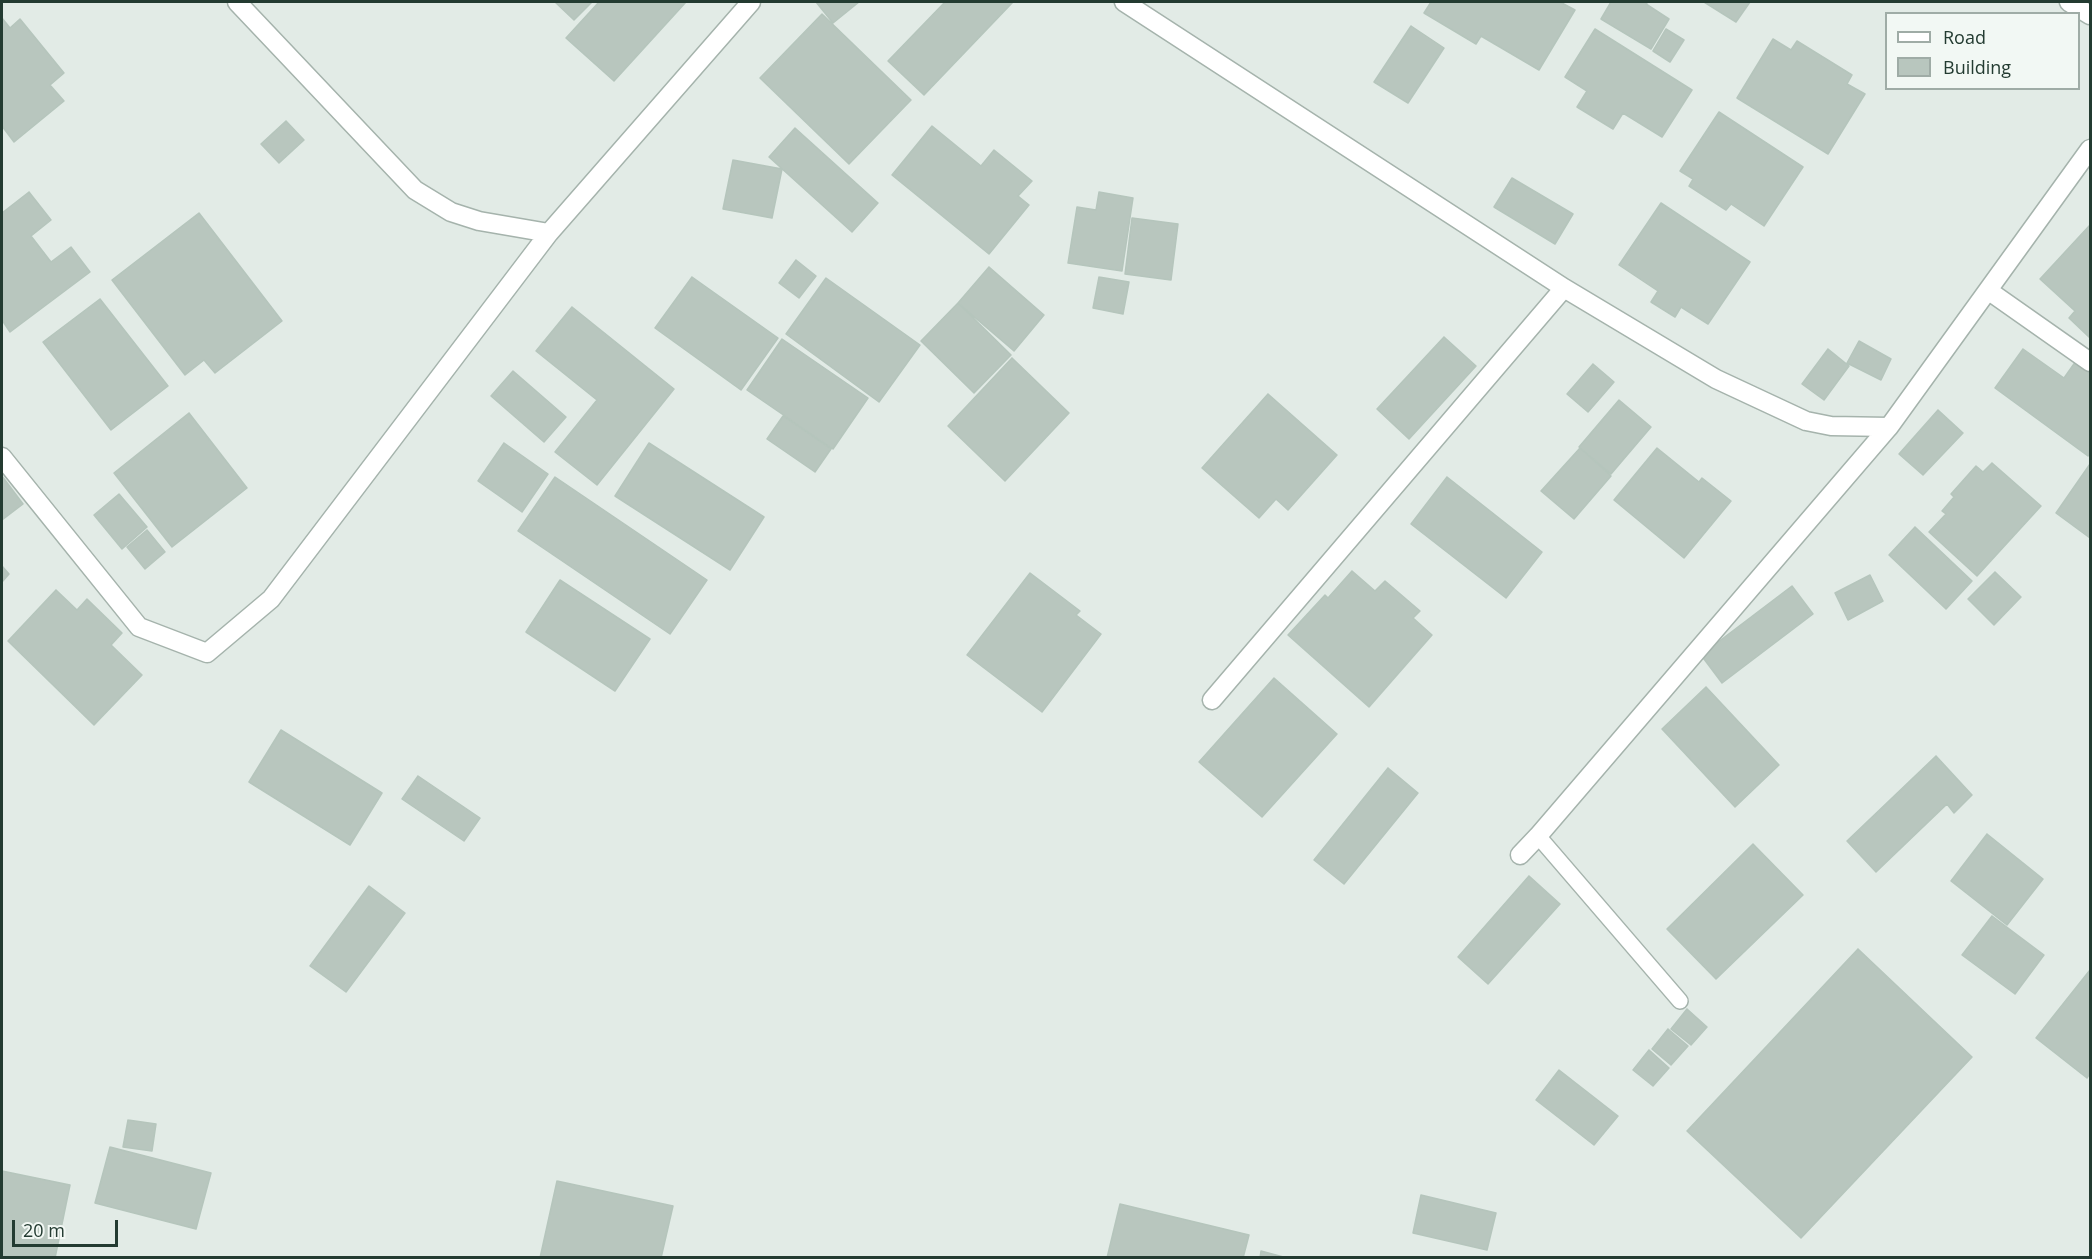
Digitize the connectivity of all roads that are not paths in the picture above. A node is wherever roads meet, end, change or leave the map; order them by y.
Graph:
1 (237, 2) edge
2 (751, 2) edge
3 (1124, 2) edge
4 (2069, 2) edge
5 (2091, 15) edge
6 (2091, 149) edge
7 (549, 233) junction
8 (1564, 288) junction
9 (1989, 291) junction
10 (2091, 362) edge
11 (1889, 428) junction
12 (2, 457) edge
13 (1212, 700) dead end
14 (1538, 836) junction
15 (1520, 855) dead end
16 (1680, 1002) dead end

1 - 7 street
2 - 7 street
3 - 8 street
4 - 5 street
6 - 9 street
7 - 12 street
8 - 11 street
8 - 13 street
9 - 10 street
9 - 11 street
11 - 14 street
14 - 15 street
14 - 16 lane

